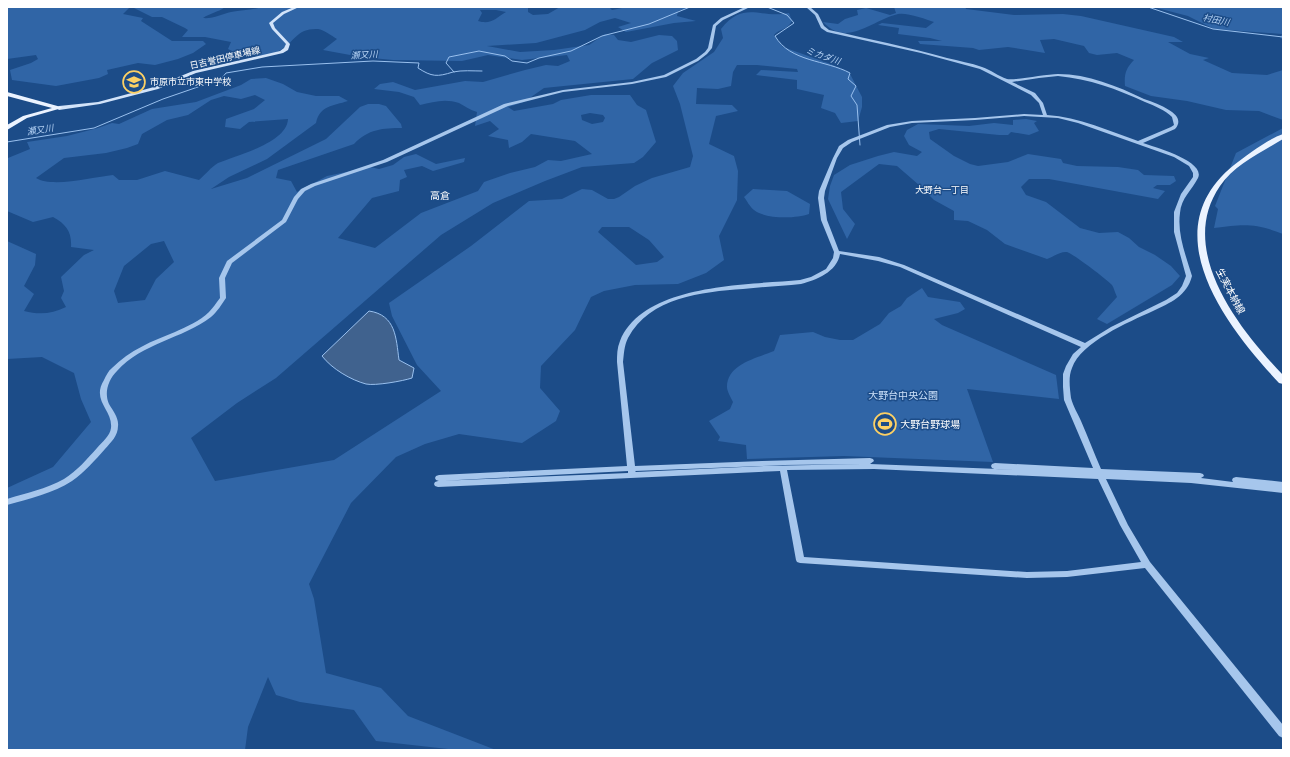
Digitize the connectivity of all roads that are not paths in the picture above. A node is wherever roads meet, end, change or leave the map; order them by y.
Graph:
1 (297, 7) edge
2 (748, 7) edge
3 (808, 7) edge
4 (1009, 81) junction
5 (7, 94) edge
6 (59, 108) junction
7 (1045, 115) junction
8 (7, 128) edge
9 (1283, 136) edge
10 (1138, 142) junction
11 (836, 252) junction
12 (1085, 346) junction
13 (1283, 381) edge
14 (783, 468) junction
15 (632, 471) junction
16 (1100, 473) junction
17 (438, 481) dead end
18 (1283, 485) edge
19 (1283, 490) edge
20 (7, 502) edge
21 (1147, 564) junction
22 (1283, 733) edge

1 - 6 main road, 日吉誉田停車場線
2 - 20 street
3 - 4 street
4 - 7 street
4 - 10 street
5 - 6 main road
6 - 8 main road
7 - 10 street
7 - 11 street
9 - 13 main road, 生実本納線
10 - 12 street
11 - 12 street
11 - 15 street
12 - 16 street
14 - 15 street
14 - 16 street
14 - 21 street
15 - 16 street
15 - 17 street
16 - 18 street
16 - 19 street
16 - 21 street
21 - 22 street

